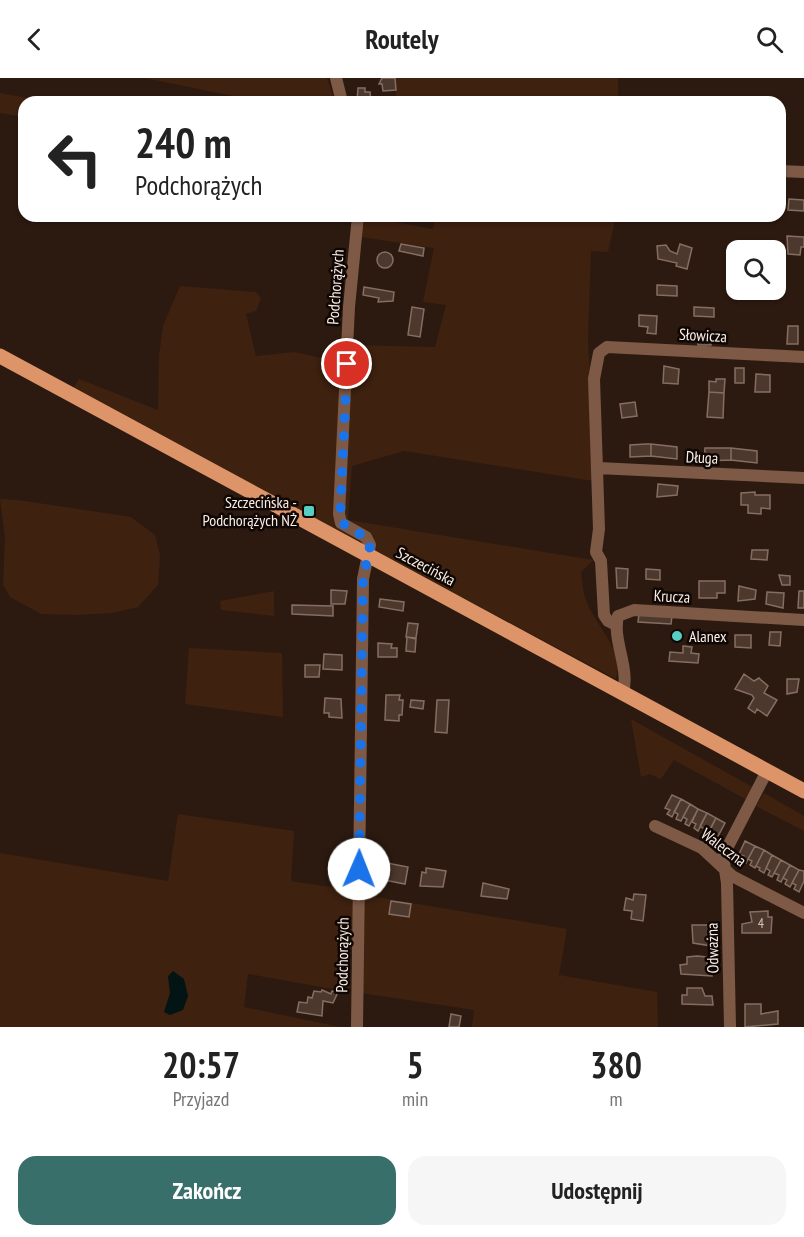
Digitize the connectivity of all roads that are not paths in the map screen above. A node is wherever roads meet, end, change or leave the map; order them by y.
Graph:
1 (336, 78) edge
2 (340, 96) edge
3 (786, 171) edge
4 (804, 172) edge
5 (357, 222) edge
6 (0, 356) edge
7 (804, 357) edge
8 (598, 468) junction
9 (804, 478) edge
10 (368, 555) junction
11 (804, 620) edge
12 (616, 625) junction
13 (623, 693) junction
14 (767, 771) junction
15 (804, 791) edge
16 (656, 826) dead end
17 (724, 868) junction
18 (804, 913) edge
19 (357, 1027) edge
20 (730, 1027) edge

1 - 2 street
3 - 4 street
5 - 10 street, Podchorążych
6 - 10 main road, Szczecińska
7 - 8 street, Słowicza
8 - 9 street, Długa
8 - 12 street
10 - 13 main road, Szczecińska
10 - 19 street, Podchorążych
11 - 12 street, Krucza
12 - 13 street
13 - 14 main road, Szczecińska
14 - 15 main road, Szczecińska
14 - 17 street
16 - 17 street, Waleczna
17 - 18 street, Waleczna
17 - 20 street, Odważna

